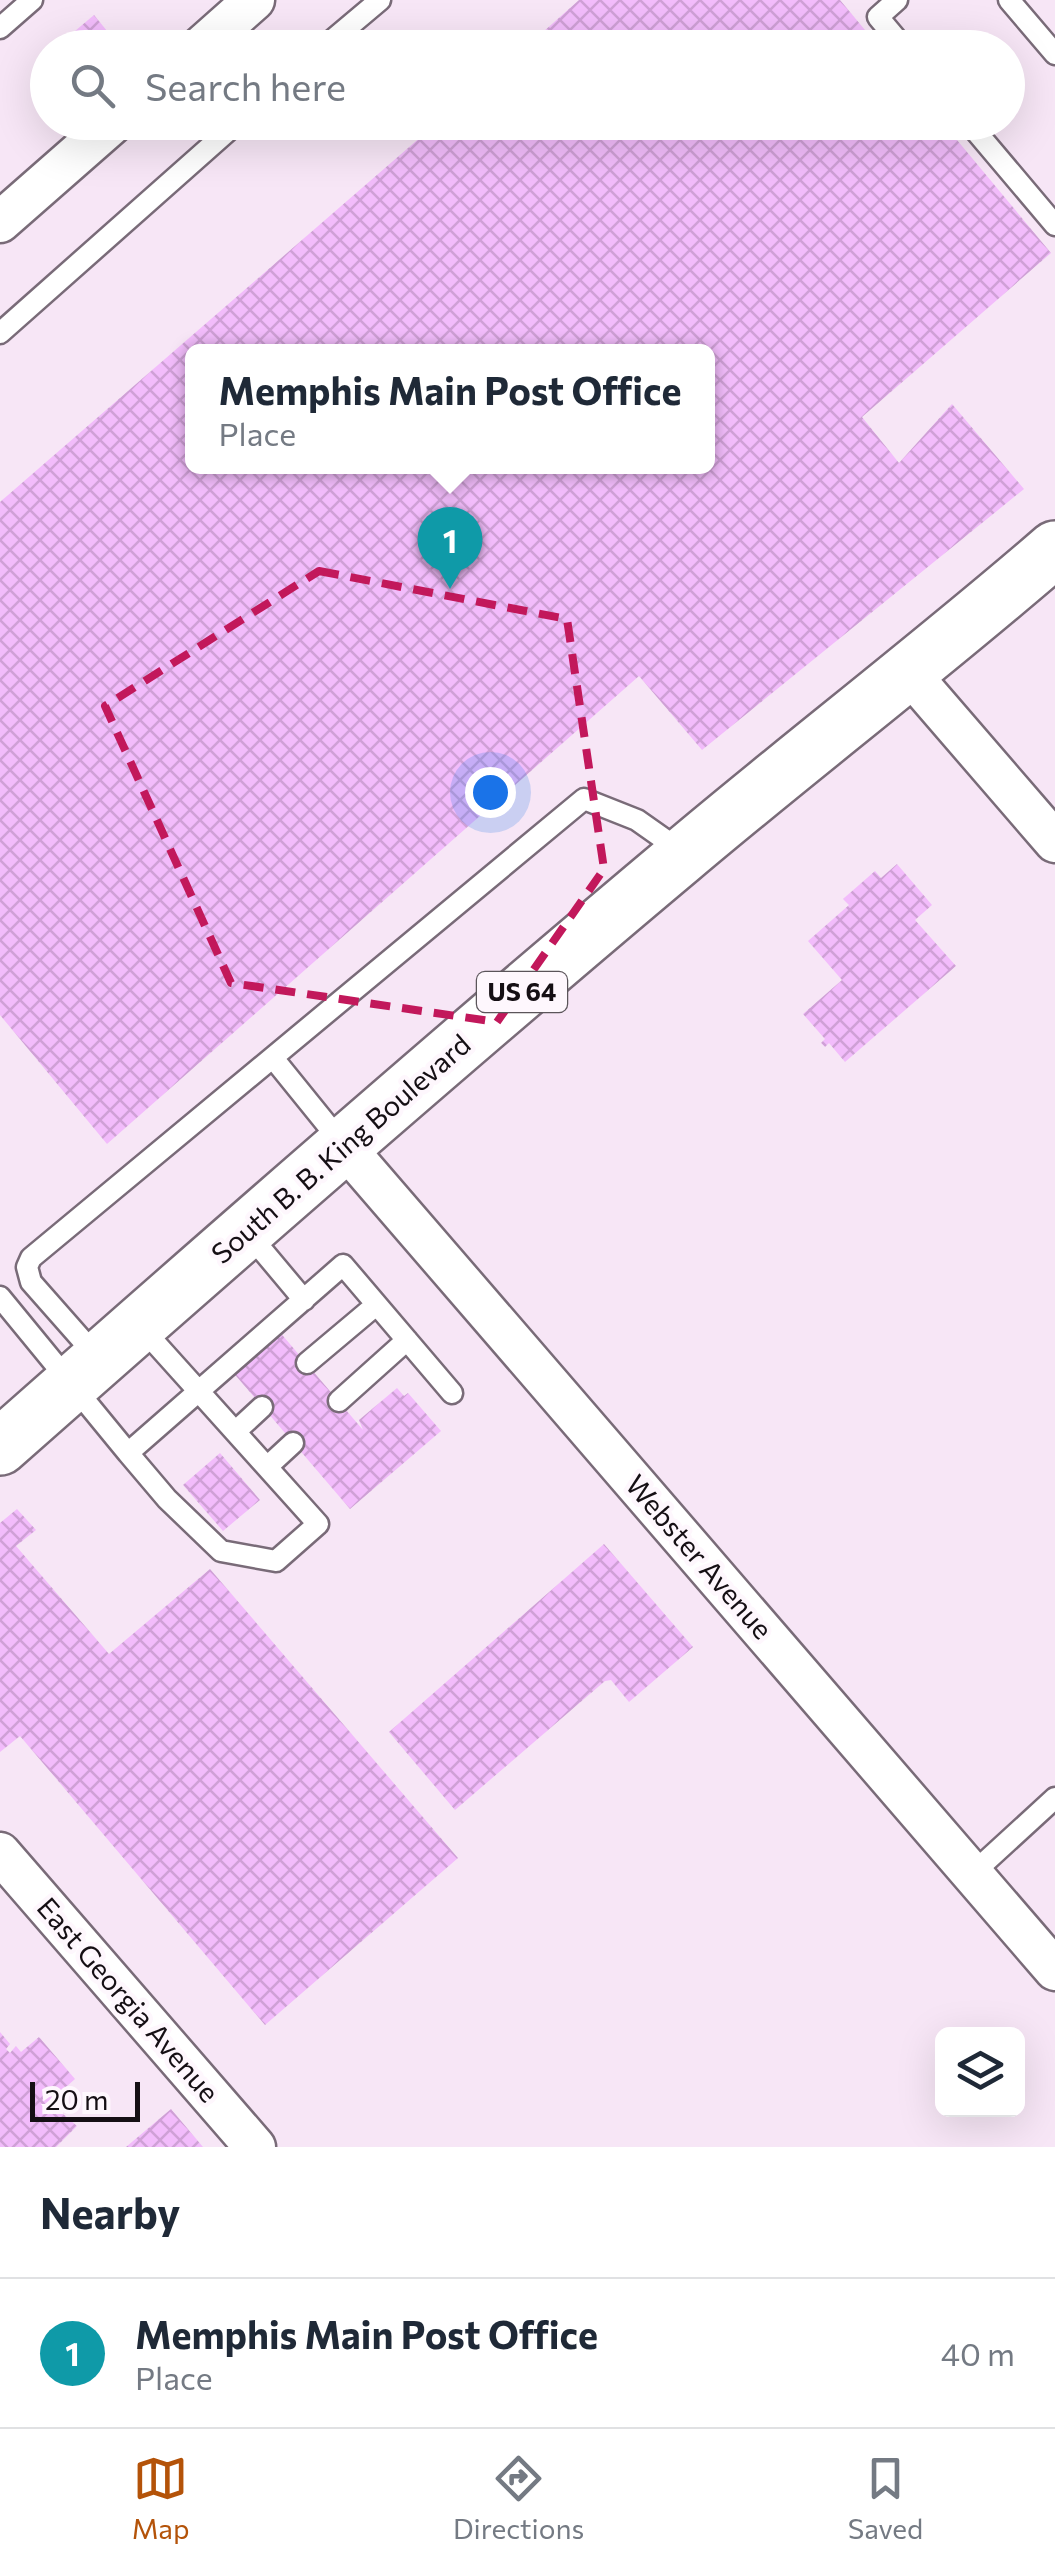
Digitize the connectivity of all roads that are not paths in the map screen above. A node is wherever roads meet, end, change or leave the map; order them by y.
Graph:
1 (32, 0) edge
2 (254, 0) edge
3 (380, 0) edge
4 (863, 0) edge
5 (897, 0) edge
6 (1010, 0) edge
7 (878, 17) junction
8 (0, 28) edge
9 (220, 30) edge
10 (344, 30) edge
11 (889, 30) edge
12 (1055, 54) edge
13 (93, 140) edge
14 (218, 140) edge
15 (983, 140) edge
16 (0, 222) edge
17 (1055, 225) edge
18 (0, 333) edge
19 (1055, 549) edge
20 (910, 674) junction
21 (1055, 842) edge
22 (684, 854) junction
23 (272, 1058) junction
24 (344, 1144) junction
25 (245, 1231) junction
26 (0, 1297) edge
27 (304, 1300) junction
28 (376, 1305) junction
29 (407, 1340) junction
30 (103, 1356) junction
31 (307, 1363) dead end
32 (199, 1390) junction
33 (452, 1393) dead end
34 (339, 1401) dead end
35 (262, 1407) dead end
36 (236, 1431) junction
37 (293, 1444) dead end
38 (0, 1447) edge
39 (128, 1453) junction
40 (267, 1467) junction
41 (1055, 1798) edge
42 (0, 1852) edge
43 (972, 1874) junction
44 (1055, 1970) edge
45 (255, 2147) edge

1 - 8 lane
2 - 9 street
3 - 10 lane
4 - 7 lane
5 - 7 lane
6 - 12 lane
7 - 11 lane
13 - 16 street
14 - 18 lane
15 - 17 lane
19 - 20 main road, South B. B. King Boulevard / US 64
20 - 21 street
20 - 22 main road, South B. B. King Boulevard / US 64
22 - 23 lane
22 - 24 main road, South B. B. King Boulevard / US 64
23 - 24 lane
23 - 30 lane
24 - 25 main road, South B. B. King Boulevard / US 64
24 - 43 street, Webster Avenue
25 - 27 lane
25 - 30 main road, South B. B. King Boulevard / US 64
26 - 30 lane
27 - 28 lane
27 - 32 lane
28 - 29 lane
28 - 31 lane
29 - 33 lane
29 - 34 lane
30 - 32 lane
30 - 38 main road, South B. B. King Boulevard / US 64
30 - 39 lane
32 - 36 lane
32 - 39 lane
35 - 36 lane
36 - 40 lane
37 - 40 lane
39 - 40 lane
41 - 43 lane
42 - 45 street, East Georgia Avenue
43 - 44 street, Webster Avenue

